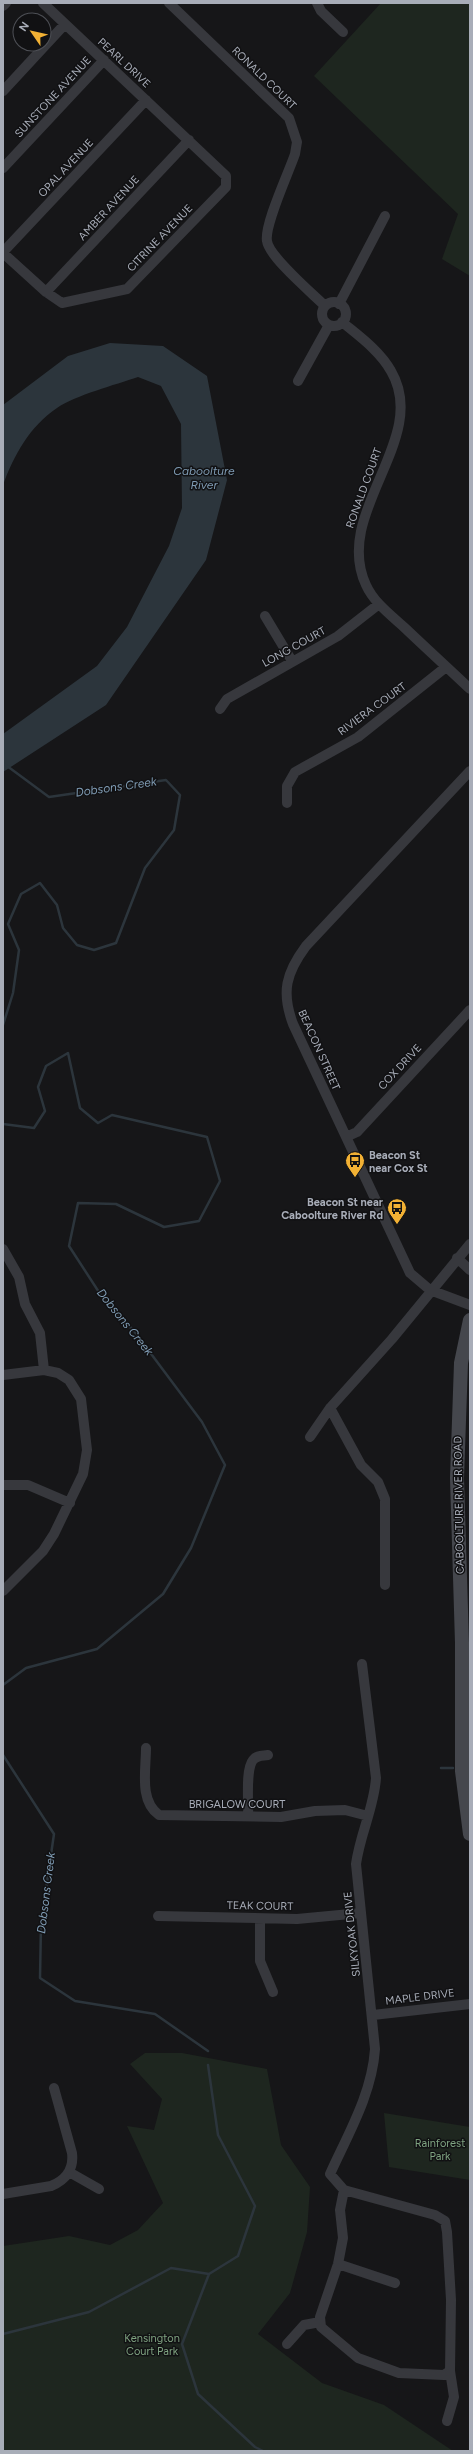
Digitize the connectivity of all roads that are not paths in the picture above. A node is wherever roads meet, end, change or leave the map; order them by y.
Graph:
1 (6, 3) edge
2 (43, 3) edge
3 (169, 3) edge
4 (317, 3) edge
5 (3, 6) edge
6 (65, 24) junction
7 (343, 32) dead end
8 (104, 60) junction
9 (3, 91) edge
10 (146, 100) junction
11 (189, 140) junction
12 (3, 168) edge
13 (385, 216) dead end
14 (3, 252) edge
15 (46, 292) junction
16 (339, 304) junction
17 (325, 306) junction
18 (342, 322) junction
19 (329, 325) junction
20 (298, 381) dead end
21 (379, 604) junction
22 (265, 616) dead end
23 (292, 661) junction
24 (446, 667) junction
25 (470, 689) edge
26 (220, 709) dead end
27 (470, 771) edge
28 (287, 802) dead end
29 (470, 1010) edge
30 (346, 1137) junction
31 (470, 1244) edge
32 (3, 1249) edge
33 (457, 1258) junction
34 (470, 1270) edge
35 (430, 1290) junction
36 (470, 1305) edge
37 (470, 1320) edge
38 (44, 1370) junction
39 (3, 1375) edge
40 (330, 1408) junction
41 (310, 1437) dead end
42 (3, 1485) edge
43 (70, 1503) junction
44 (385, 1585) dead end
45 (3, 1591) edge
46 (362, 1664) dead end
47 (146, 1748) dead end
48 (268, 1755) dead end
49 (248, 1816) junction
50 (368, 1816) junction
51 (470, 1834) edge
52 (361, 1913) junction
53 (158, 1916) dead end
54 (260, 1919) junction
55 (273, 1992) dead end
56 (470, 2004) edge
57 (373, 2015) junction
58 (54, 2088) dead end
59 (69, 2172) junction
60 (99, 2189) dead end
61 (344, 2190) junction
62 (3, 2194) edge
63 (338, 2264) junction
64 (395, 2283) dead end
65 (320, 2322) junction
66 (287, 2344) dead end
67 (450, 2371) junction
68 (446, 2421) dead end

1 - 5 street
2 - 6 street, PEARL DRIVE
3 - 17 street, RONALD COURT
4 - 7 street
6 - 8 street, PEARL DRIVE
6 - 9 street
8 - 10 street, PEARL DRIVE
8 - 12 street, SUNSTONE AVENUE
10 - 11 street, PEARL DRIVE
10 - 14 street, OPAL AVENUE
11 - 15 street, AMBER AVENUE
11 - 15 street, CITRINE AVENUE
13 - 16 street
14 - 15 street, CITRINE AVENUE
16 - 17 street
16 - 18 street
17 - 19 street
18 - 19 street
18 - 21 street, RONALD COURT
19 - 20 street
21 - 23 street, LONG COURT
21 - 24 street, RONALD COURT
22 - 23 street
23 - 26 street, LONG COURT
24 - 25 street, RONALD COURT
24 - 28 street, RIVIERA COURT
27 - 30 street, BEACON STREET
29 - 30 street, COX DRIVE
30 - 35 street, BEACON STREET
31 - 33 street
32 - 38 street
33 - 34 street
33 - 35 street
35 - 36 street, BEACON STREET
35 - 40 street
37 - 51 main road, CABOOLTURE RIVER ROAD
38 - 39 street
38 - 43 street
40 - 41 street
40 - 44 street
42 - 43 street
43 - 45 street
46 - 50 street, SILKYOAK DRIVE
47 - 49 street, BRIGALOW COURT
48 - 49 street
49 - 50 street, BRIGALOW COURT
50 - 52 street, SILKYOAK DRIVE
52 - 54 street, TEAK COURT
52 - 57 street, SILKYOAK DRIVE
53 - 54 street, TEAK COURT
54 - 55 street
56 - 57 street, MAPLE DRIVE
57 - 61 street, SILKYOAK DRIVE
58 - 59 street
59 - 60 street
59 - 62 street
61 - 63 street
61 - 67 street
63 - 64 street
63 - 65 street
65 - 66 street
65 - 67 street
67 - 68 street

